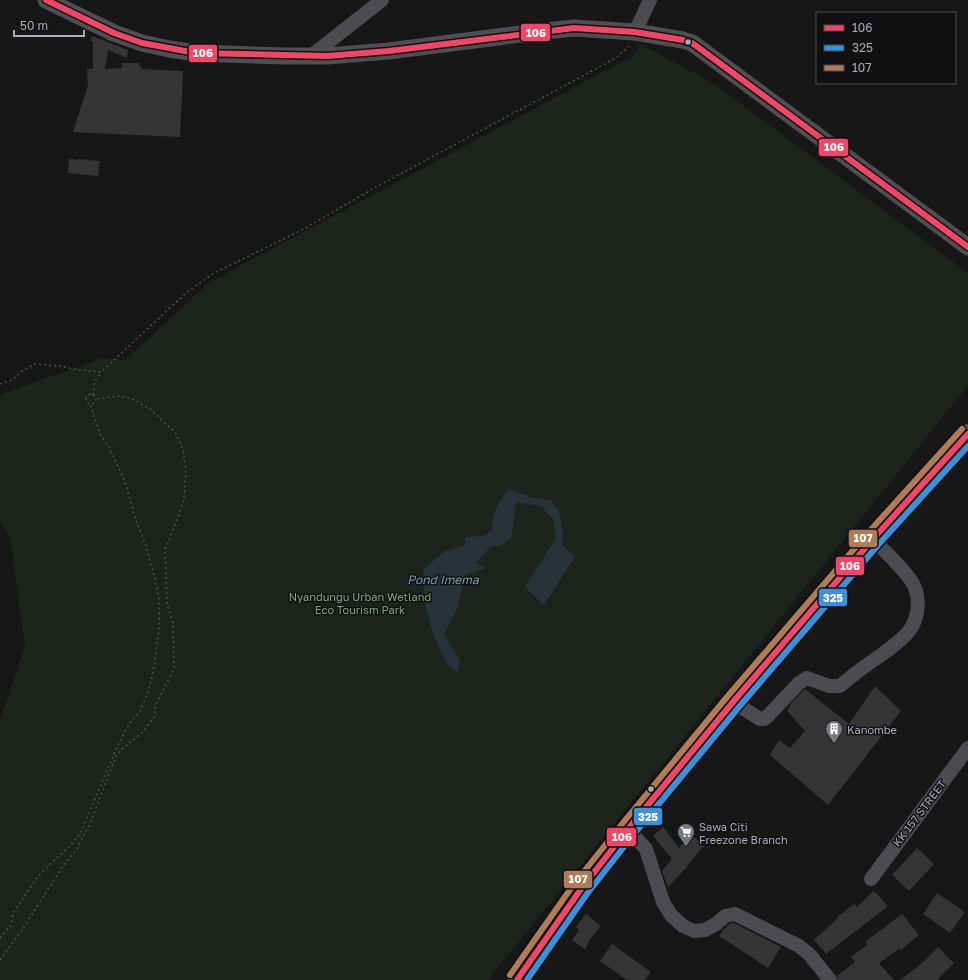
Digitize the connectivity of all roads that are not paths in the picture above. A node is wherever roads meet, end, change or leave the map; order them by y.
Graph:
1 (46, 0) edge
2 (382, 0) edge
3 (650, 0) edge
4 (635, 32) junction
5 (311, 56) junction
6 (968, 247) edge
7 (968, 434) edge
8 (873, 539) junction
9 (733, 702) junction
10 (968, 748) edge
11 (628, 829) junction
12 (871, 879) dead end
13 (517, 980) edge
14 (830, 980) edge

1 - 5 main road
2 - 5 street
3 - 4 street
4 - 5 main road
4 - 6 main road
7 - 8 highway
8 - 9 highway
8 - 9 street
9 - 11 highway
10 - 12 street, KK 157 STREET
11 - 13 highway
11 - 14 street

